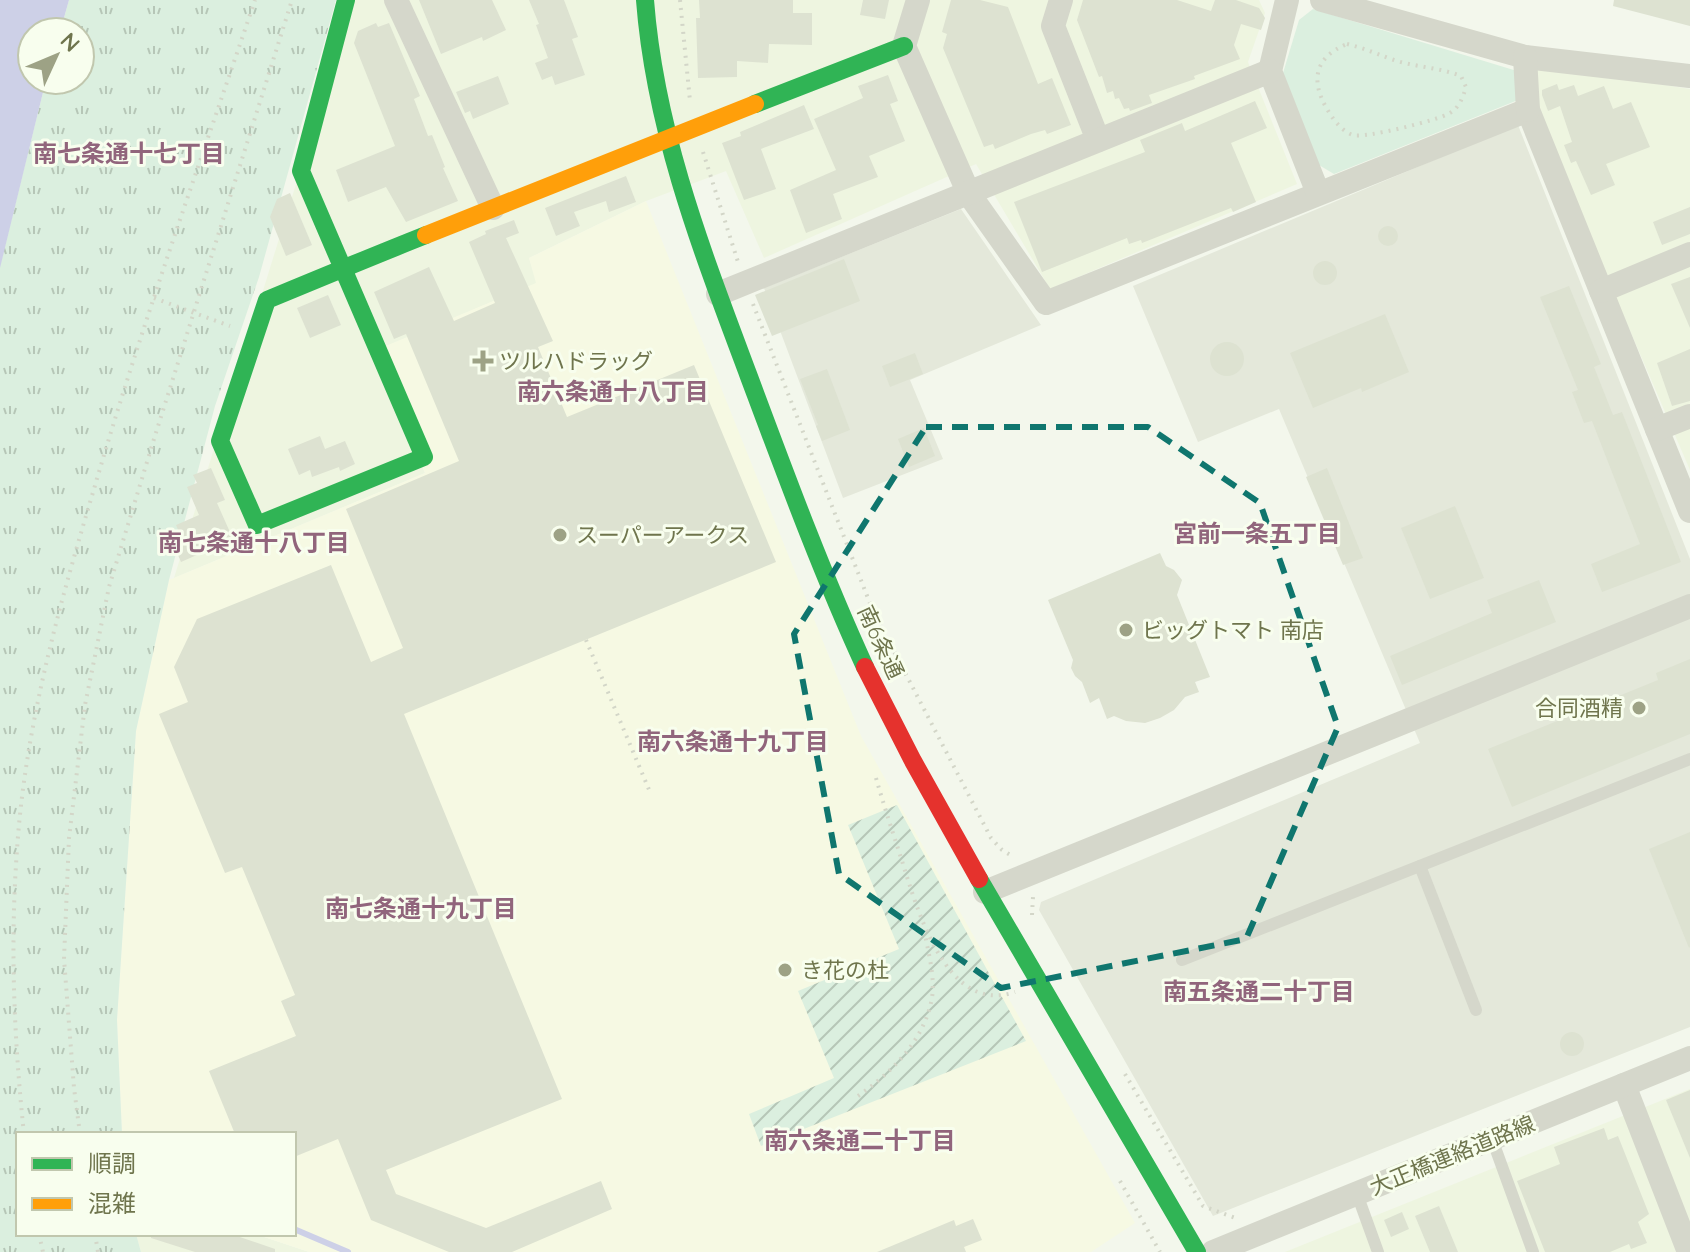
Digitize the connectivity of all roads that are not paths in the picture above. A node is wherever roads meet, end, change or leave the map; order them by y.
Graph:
1 (346, 0) edge
2 (396, 0) edge
3 (645, 0) edge
4 (918, 0) edge
5 (1061, 0) edge
6 (1287, 0) edge
7 (1322, 0) edge
8 (904, 46) junction
9 (1525, 57) junction
10 (1270, 71) junction
11 (1690, 76) edge
12 (1528, 110) junction
13 (669, 140) junction
14 (1098, 140) junction
15 (1318, 193) junction
16 (969, 194) junction
17 (493, 208) junction
18 (1690, 254) edge
19 (342, 269) junction
20 (1601, 291) junction
21 (718, 294) junction
22 (1690, 416) edge
23 (1657, 429) junction
24 (1690, 511) edge
25 (1690, 606) edge
26 (1690, 759) edge
27 (1420, 866) junction
28 (985, 892) junction
29 (1182, 960) dead end
30 (1476, 1010) dead end
31 (1690, 1058) edge
32 (1624, 1085) junction
33 (1492, 1139) junction
34 (1357, 1194) junction
35 (1197, 1252) edge
36 (1213, 1252) edge
37 (1378, 1252) edge
38 (1533, 1252) edge
39 (1689, 1252) edge

1 - 19 street
2 - 17 street
3 - 13 street, 南6条通
4 - 8 street
5 - 14 street
6 - 10 street
7 - 9 street
8 - 13 street
8 - 16 street
9 - 11 street
9 - 12 street
10 - 14 street
10 - 15 street
12 - 15 street
12 - 20 street
13 - 17 street
13 - 21 street, 南6条通
14 - 16 street
15 - 16 street
16 - 21 street
17 - 19 street
18 - 20 street
19 - 19 street
20 - 23 street
21 - 28 street, 南6条通
22 - 23 street
23 - 24 street
25 - 28 street
26 - 27 lane
27 - 29 lane
27 - 30 lane
28 - 35 street, 南6条通
31 - 32 street, 大正橋連絡道路線
32 - 33 street, 大正橋連絡道路線
32 - 39 street
33 - 34 street, 大正橋連絡道路線
33 - 38 lane
34 - 36 street, 大正橋連絡道路線
34 - 37 lane

